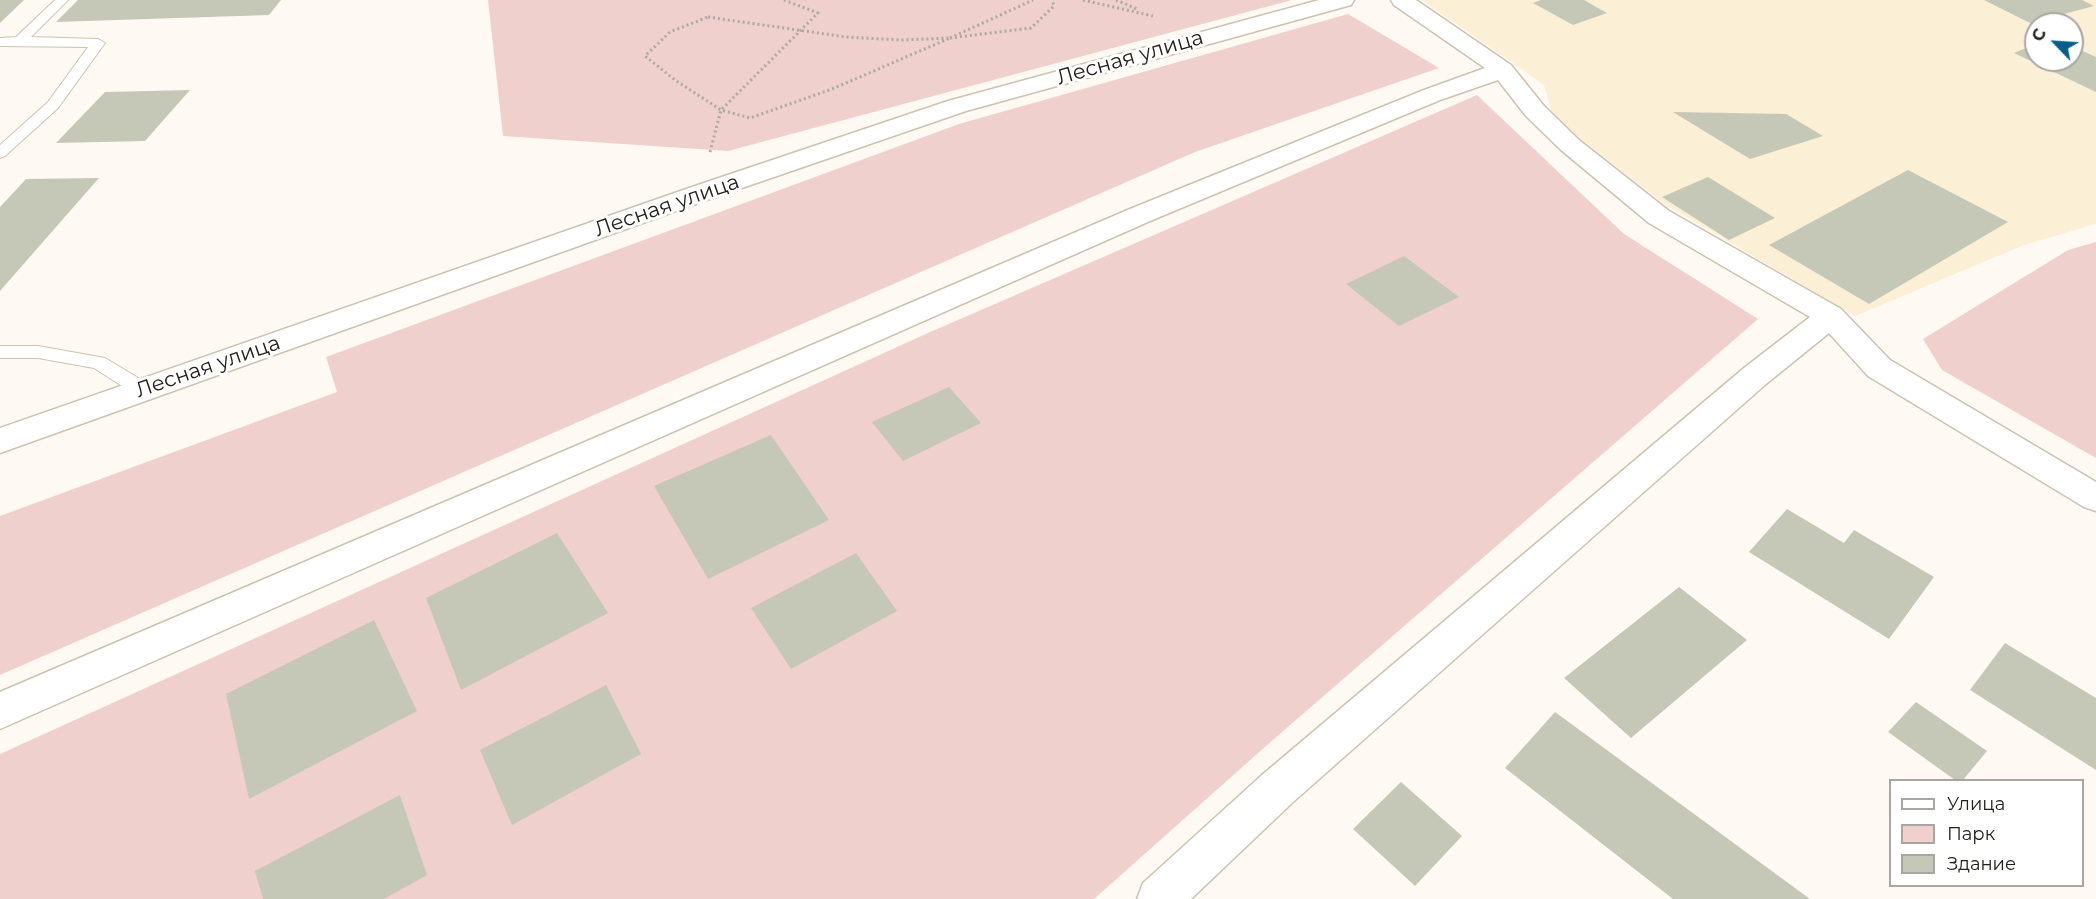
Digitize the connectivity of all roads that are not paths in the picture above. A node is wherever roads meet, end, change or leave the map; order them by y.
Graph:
1 (62, 0) edge
2 (1343, 0) edge
3 (1402, 0) edge
4 (20, 41) junction
5 (0, 42) edge
6 (1503, 70) junction
7 (0, 153) edge
8 (1831, 316) junction
9 (0, 352) edge
10 (142, 390) junction
11 (0, 441) edge
12 (2096, 498) edge
13 (0, 711) edge
14 (1160, 899) edge

1 - 4 lane
2 - 10 street, Лесная улица
3 - 6 street
4 - 5 lane
4 - 7 lane
6 - 8 street
6 - 13 street
8 - 12 street
8 - 14 street
9 - 10 lane
10 - 11 street, Лесная улица

